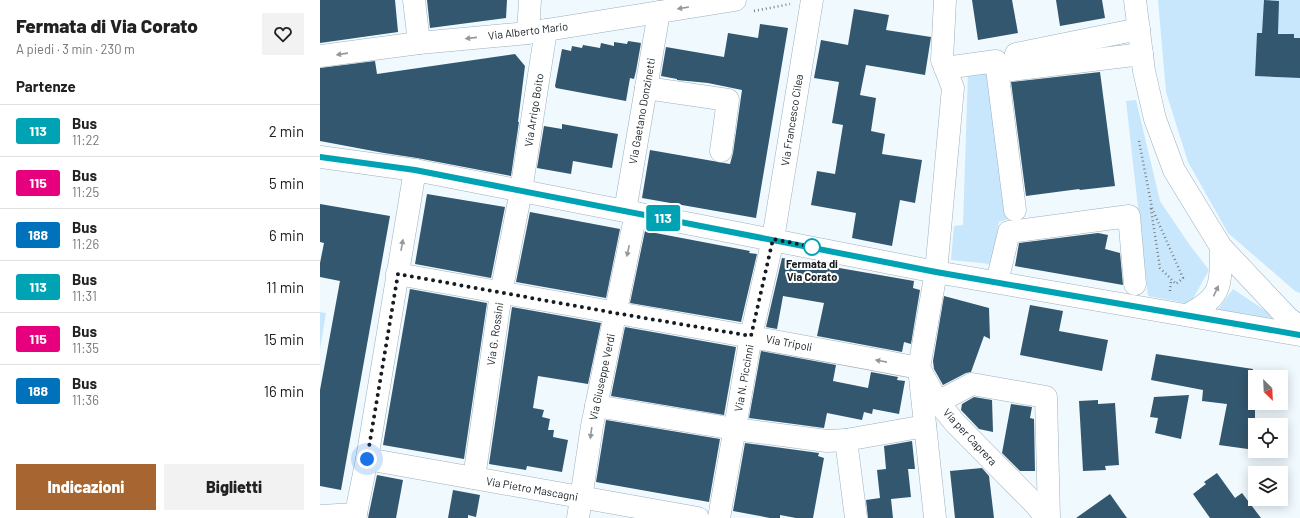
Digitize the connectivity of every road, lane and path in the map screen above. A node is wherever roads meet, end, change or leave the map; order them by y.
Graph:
1 (414, 0) edge
2 (530, 0) edge
3 (735, 0) edge
4 (812, 0) edge
5 (945, 0) edge
6 (1135, 0) edge
7 (659, 12) junction
8 (1139, 29) junction
9 (537, 31) junction
10 (419, 43) junction
11 (1142, 54) junction
12 (320, 56) edge
13 (945, 68) junction
14 (646, 88) junction
15 (1139, 139) dead end
16 (720, 151) dead end
17 (320, 157) edge
18 (415, 170) junction
19 (521, 191) junction
20 (1152, 208) junction
21 (1015, 210) dead end
22 (631, 212) junction
23 (773, 239) junction
24 (1221, 247) junction
25 (936, 272) junction
26 (398, 274) junction
27 (997, 282) junction
28 (1135, 284) dead end
29 (501, 292) junction
30 (615, 313) junction
31 (1187, 315) junction
32 (1300, 327) edge
33 (1300, 335) edge
34 (751, 336) junction
35 (919, 368) junction
36 (938, 402) junction
37 (596, 406) junction
38 (925, 426) junction
39 (735, 429) junction
40 (846, 440) junction
41 (367, 459) junction
42 (474, 478) junction
43 (580, 508) edge
44 (320, 516) edge
45 (355, 516) edge
46 (698, 518) edge
47 (719, 518) edge
48 (856, 518) edge
49 (935, 518) edge
50 (1046, 518) edge
51 (1049, 518) edge

1 - 10 street
2 - 9 street, Via Arrigo Boito
3 -> 7 street, Via Alberto Mario
4 - 23 street, Via Francesco Cilea
5 - 13 street
6 - 8 street
7 - 9 street, Via Alberto Mario
7 - 14 street, Via Gaetano Donzinetti
8 - 11 street
8 - 11 street
9 -> 10 street, Via Alberto Mario
9 - 19 street, Via Arrigo Boito
10 -> 12 street, Via Alberto Mario
11 - 24 street
13 - 21 street
13 - 25 street
14 - 16 street
14 - 22 street, Via Gaetano Donzinetti
15 - 20 path
17 - 18 street
18 - 19 street
26 -> 18 street
19 - 22 street
19 - 29 street, Via G. Rossini
20 - 20 path
22 - 23 street
22 -> 30 street, Via Giuseppe Verdi
23 - 25 street
23 - 34 street, Via N. Piccinni
31 -> 24 street
24 - 32 street
25 - 27 street
25 - 35 street
26 - 29 street, Via Tripoli
26 - 41 street
27 - 28 street
27 - 31 street
29 - 30 street, Via Tripoli
29 - 42 street, Via G. Rossini
30 - 34 street, Via Tripoli
30 - 37 street, Via Giuseppe Verdi
31 - 33 street
35 -> 34 street, Via Tripoli
34 - 39 street, Via N. Piccinni
35 - 36 street, Via per Caprera
35 - 38 street
36 - 50 street, Via per Caprera
36 - 51 street
37 - 39 street
37 -> 43 street, Via Giuseppe Verdi
38 - 40 street
38 - 49 street
39 - 40 street
39 - 47 street, Via N. Piccinni
40 - 48 street
41 - 42 street, Via Pietro Mascagni
41 - 45 street
42 - 43 street, Via Pietro Mascagni
43 - 46 street, Via Pietro Mascagni
44 - 45 street

